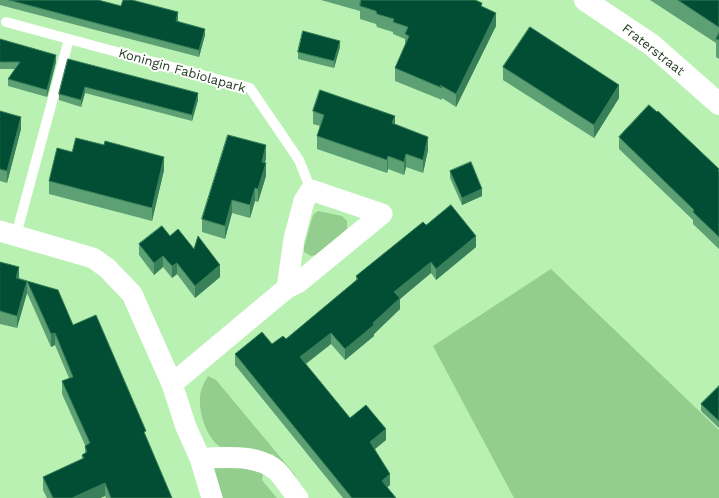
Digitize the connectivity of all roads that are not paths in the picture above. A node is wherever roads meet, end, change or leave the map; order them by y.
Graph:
1 (585, 0) edge
2 (6, 22) dead end
3 (69, 39) junction
4 (719, 104) edge
5 (311, 190) junction
6 (8, 233) edge
7 (287, 288) junction
8 (172, 384) junction
9 (200, 458) junction
10 (212, 498) edge
11 (298, 498) edge

1 - 4 street, Fraterstraat
2 - 3 lane, Koningin Fabiolapark
3 - 5 lane, Koningin Fabiolapark
3 - 6 lane
5 - 7 street
5 - 7 street
6 - 8 street
7 - 8 street
8 - 9 street
9 - 10 street
9 - 11 street

